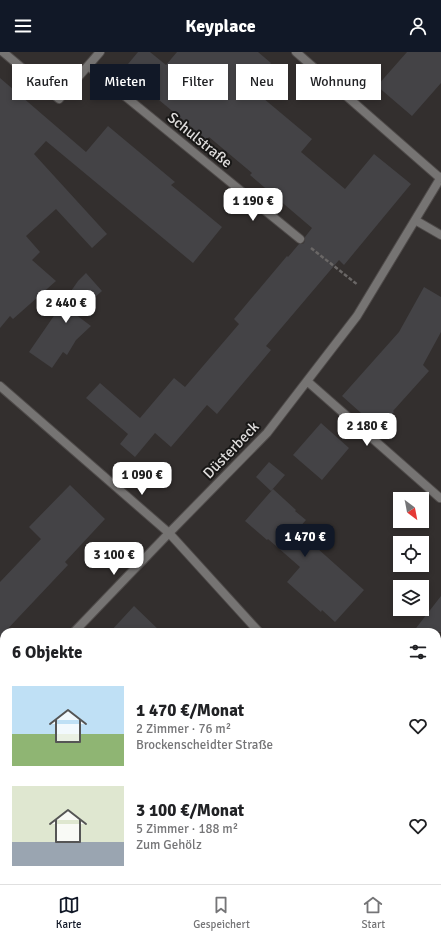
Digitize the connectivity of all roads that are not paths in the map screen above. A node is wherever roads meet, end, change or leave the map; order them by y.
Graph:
1 (3, 52) edge
2 (100, 52) edge
3 (296, 52) edge
4 (88, 66) junction
5 (441, 178) edge
6 (415, 220) junction
7 (441, 235) edge
8 (300, 239) road end
9 (307, 381) junction
10 (0, 386) edge
11 (440, 498) dead end
12 (169, 533) junction
13 (78, 628) edge
14 (255, 628) edge

1 - 4 street
2 - 4 street
3 - 5 street, Düsterbeck
4 - 8 street, Schulstraße
5 - 6 street, Düsterbeck
6 - 7 street
6 - 9 street, Düsterbeck
9 - 11 street
9 - 12 street, Düsterbeck
10 - 12 street
12 - 13 street, Düsterbeck
12 - 14 street

